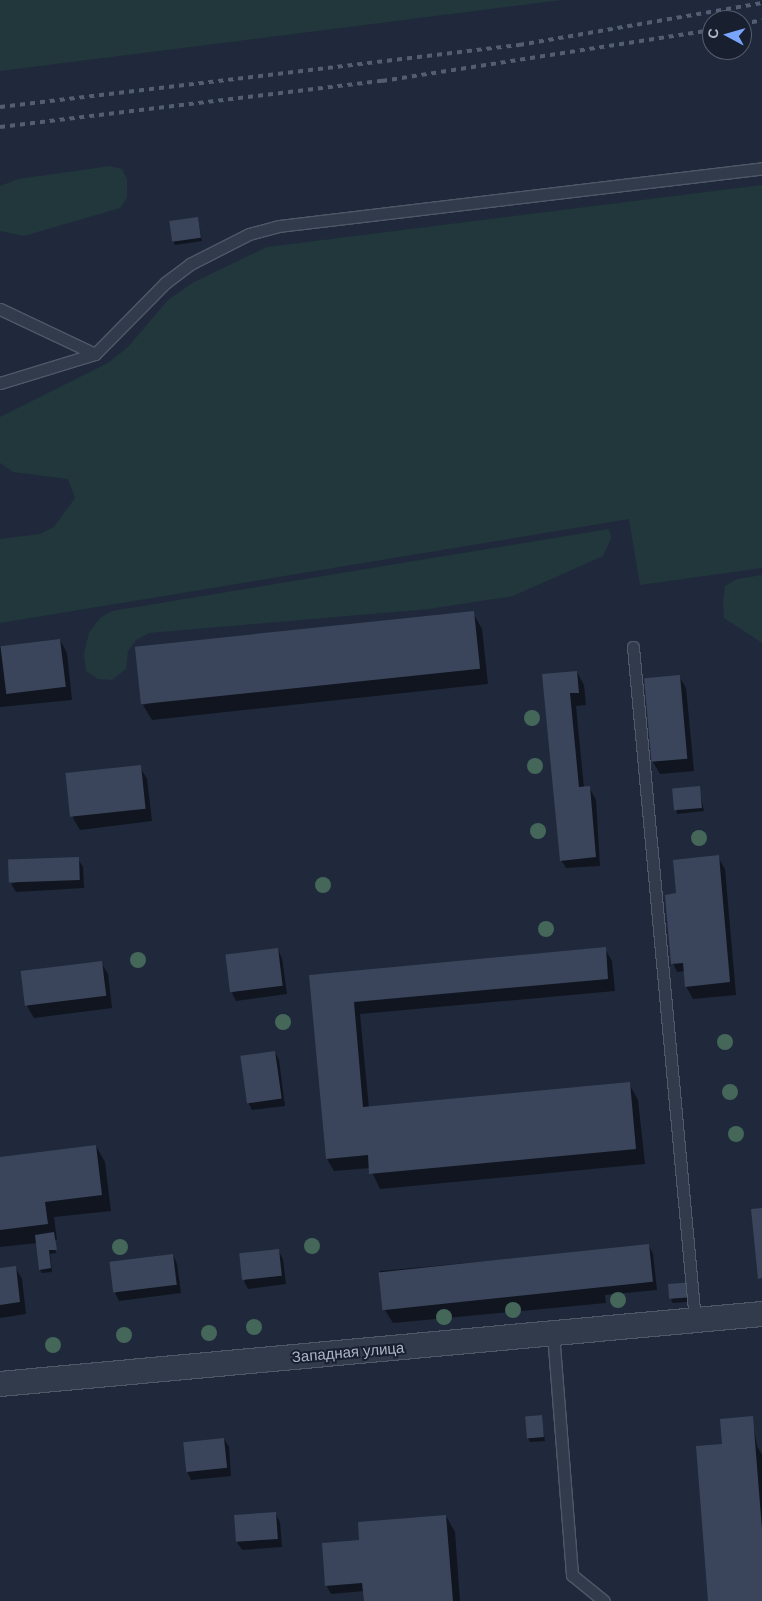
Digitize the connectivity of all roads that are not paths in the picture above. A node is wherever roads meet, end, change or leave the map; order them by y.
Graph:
1 (762, 168) edge
2 (0, 309) edge
3 (95, 354) junction
4 (0, 383) edge
5 (633, 647) dead end
6 (762, 1314) edge
7 (695, 1320) junction
8 (553, 1333) junction
9 (0, 1384) edge
10 (604, 1601) edge

1 - 3 lane
2 - 3 lane
3 - 4 lane
5 - 7 lane
6 - 7 street, Западная улица
7 - 8 street, Западная улица
8 - 9 street, Западная улица
8 - 10 lane

